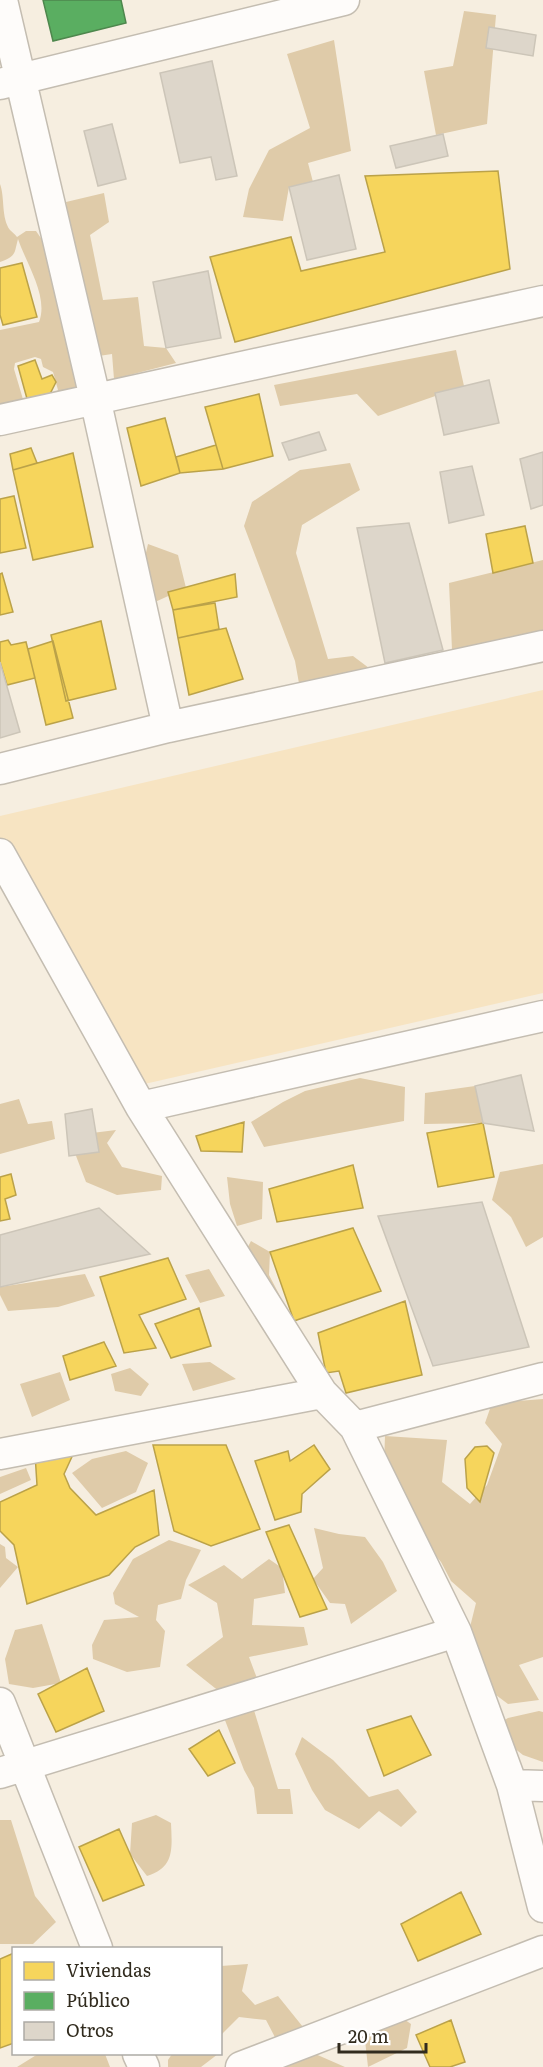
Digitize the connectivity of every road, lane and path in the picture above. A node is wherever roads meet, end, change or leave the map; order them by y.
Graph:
1 (2, 0) edge
2 (344, 0) edge
3 (256, 11) edge
4 (10, 82) edge
5 (543, 301) edge
6 (95, 398) junction
7 (0, 420) edge
8 (543, 646) edge
9 (168, 727) junction
10 (0, 769) edge
11 (0, 854) edge
12 (543, 1017) edge
13 (141, 1107) junction
14 (543, 1378) edge
15 (322, 1393) junction
16 (355, 1427) junction
17 (0, 1454) edge
18 (456, 1632) junction
19 (0, 1703) edge
20 (12, 1769) edge
21 (512, 1785) junction
22 (543, 1786) edge
23 (543, 1907) edge
24 (97, 1947) edge
25 (543, 1951) edge
26 (241, 2067) edge

1 - 4 street
2 - 3 street
3 - 4 street
4 - 6 street
5 - 6 street
6 - 7 street
6 - 9 street
8 - 9 street
9 - 10 street
11 - 13 street
12 - 13 street
13 - 15 street
14 - 16 street
15 - 16 street
15 - 17 street
16 - 18 street
18 - 20 street
18 - 21 street
19 - 20 street
20 - 24 street
21 - 22 street
21 - 23 street
25 - 26 street

